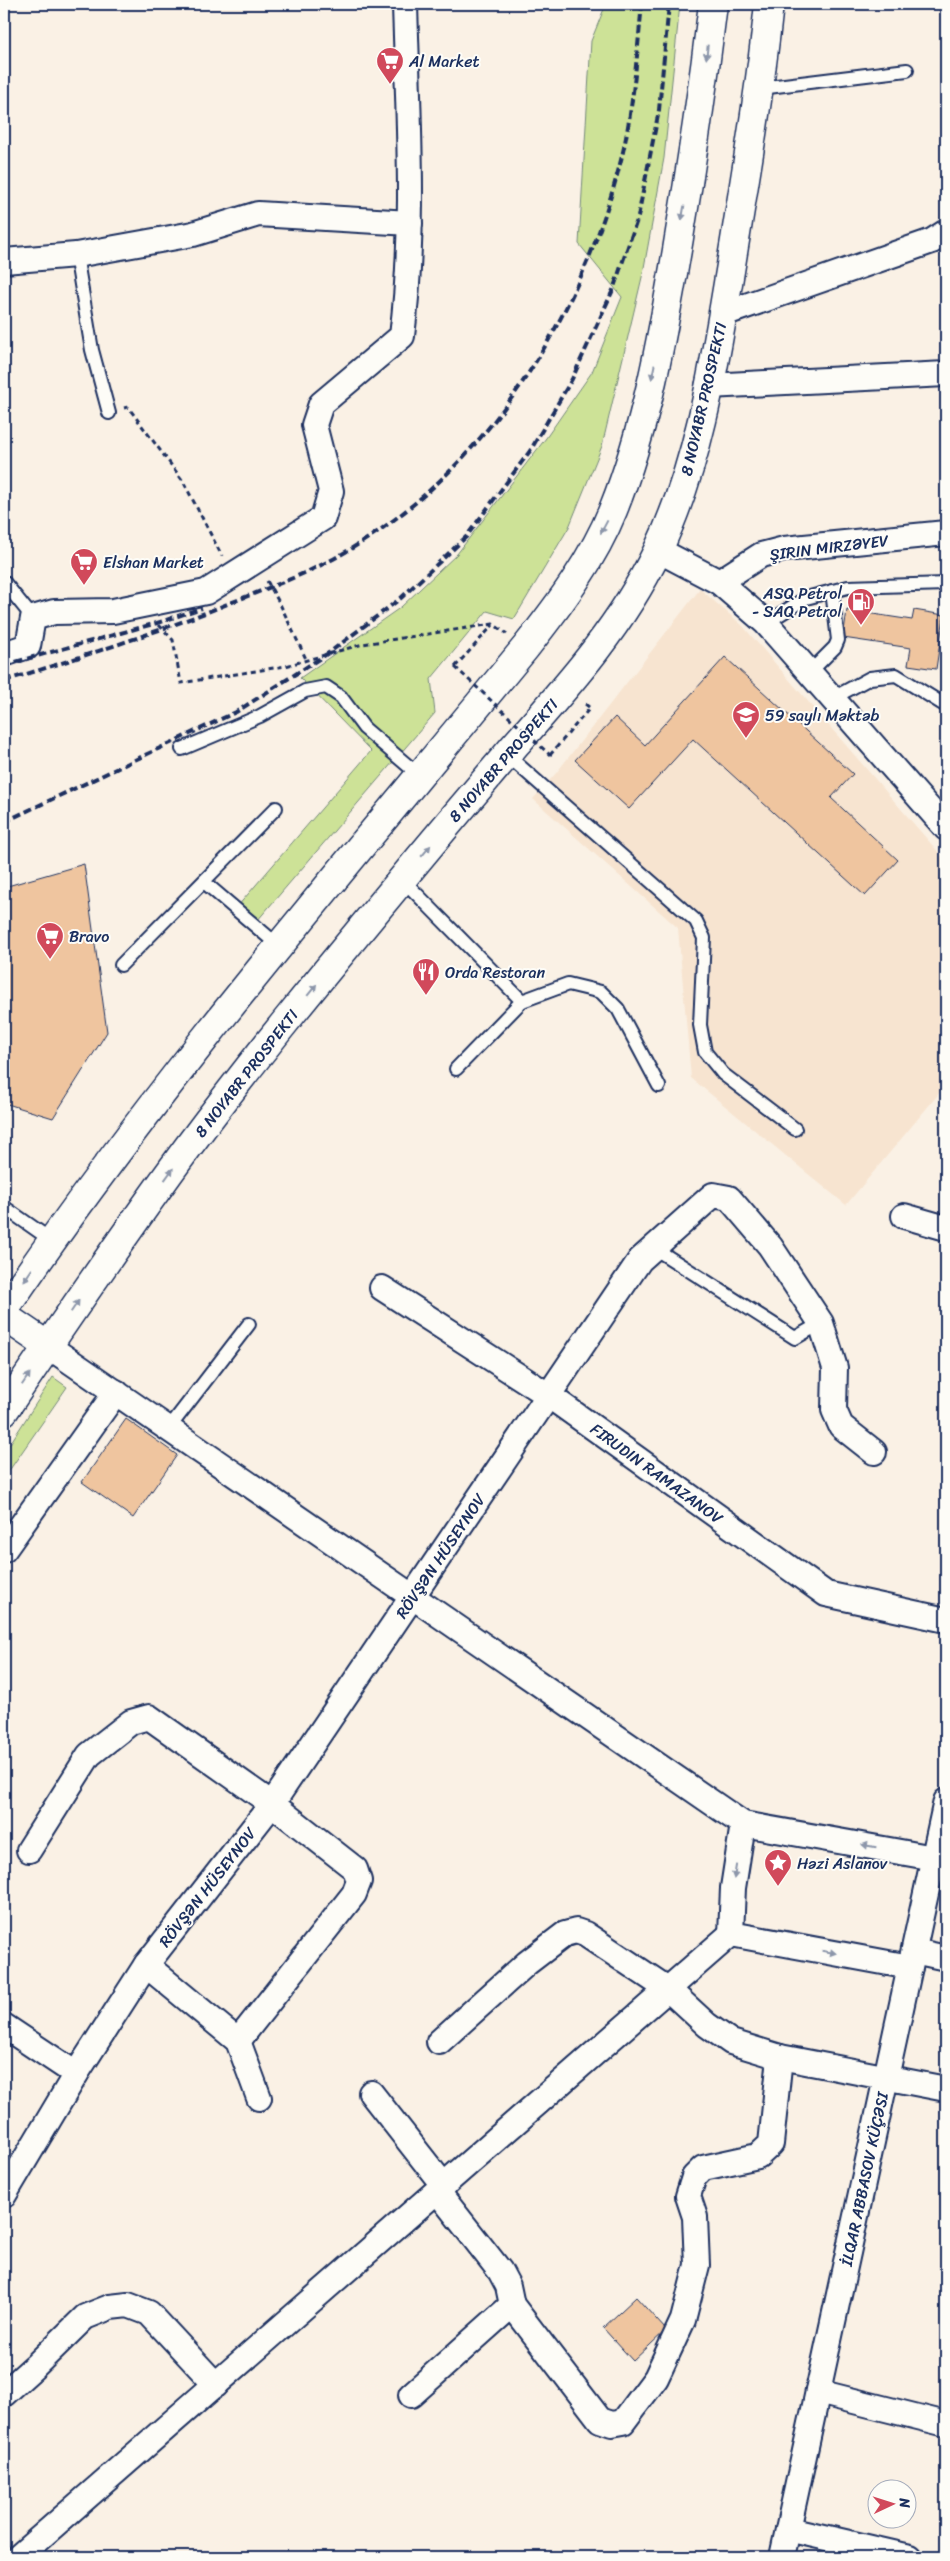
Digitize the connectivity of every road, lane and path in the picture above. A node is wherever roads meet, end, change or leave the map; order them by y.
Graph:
1 (405, 4) edge
2 (713, 4) edge
3 (769, 4) edge
4 (907, 70) dead end
5 (760, 88) junction
6 (410, 223) junction
7 (946, 232) edge
8 (76, 255) junction
9 (4, 261) edge
10 (723, 314) junction
11 (946, 374) edge
12 (708, 386) junction
13 (109, 412) joint
14 (946, 533) edge
15 (658, 550) junction
16 (254, 563) junction
17 (4, 582) edge
18 (719, 582) junction
19 (946, 584) edge
20 (832, 591) junction
21 (151, 604) junction
22 (33, 618) junction
23 (766, 623) junction
24 (494, 624) junction
25 (526, 647) junction
26 (4, 654) edge
27 (307, 661) junction
28 (810, 672) junction
29 (833, 698) junction
30 (946, 706) edge
31 (590, 708) dead end
32 (182, 749) dead end
33 (507, 755) junction
34 (420, 776) junction
35 (276, 808) dead end
36 (941, 814) edge
37 (402, 879) junction
38 (204, 882) junction
39 (280, 948) junction
40 (121, 965) dead end
41 (522, 1001) junction
42 (456, 1070) dead end
43 (659, 1086) dead end
44 (795, 1129) dead end
45 (4, 1207) edge
46 (904, 1216) dead end
47 (946, 1228) edge
48 (52, 1240) junction
49 (654, 1248) junction
50 (382, 1288) dead end
51 (4, 1310) edge
52 (4, 1316) edge
53 (821, 1323) junction
54 (249, 1324) dead end
55 (48, 1346) junction
56 (116, 1392) junction
57 (548, 1395) junction
58 (4, 1411) edge
59 (169, 1428) junction
60 (874, 1452) dead end
61 (4, 1550) edge
62 (413, 1596) junction
63 (946, 1620) edge
64 (946, 1801) edge
65 (272, 1804) junction
66 (743, 1824) junction
67 (29, 1850) dead end
68 (934, 1858) junction
69 (731, 1934) junction
70 (946, 1958) edge
71 (912, 1959) junction
72 (146, 1965) junction
73 (669, 1990) junction
74 (4, 2026) edge
75 (238, 2042) junction
76 (439, 2042) dead end
77 (780, 2057) junction
78 (76, 2074) junction
79 (886, 2078) junction
80 (946, 2089) edge
81 (371, 2093) dead end
82 (259, 2098) dead end
83 (441, 2189) junction
84 (4, 2195) edge
85 (512, 2305) junction
86 (216, 2385) junction
87 (818, 2392) junction
88 (4, 2394) edge
89 (411, 2395) dead end
90 (946, 2424) edge
91 (788, 2529) junction
92 (18, 2557) edge
93 (782, 2557) edge
94 (910, 2557) edge

1 - 6 street
2 -> 25 highway
3 - 5 highway, 8 NOYABR PROSPEKTI
4 - 5 lane
5 - 10 highway, 8 NOYABR PROSPEKTI
6 - 8 street
6 - 16 street
7 - 10 street
8 - 9 street
8 - 13 lane
10 - 12 highway, 8 NOYABR PROSPEKTI
11 - 12 street
12 - 15 highway, 8 NOYABR PROSPEKTI
13 - 16 path
14 - 18 street, ŞIRIN MIRZƏYEV
15 - 18 street
15 - 33 highway, 8 NOYABR PROSPEKTI
16 - 21 street
16 - 27 path
17 - 22 lane
18 - 23 street
19 - 20 lane
20 - 23 lane
20 - 28 lane
21 - 22 street
21 - 27 path
22 - 26 street
23 - 28 street
24 - 25 path
24 - 27 path
24 - 31 path, bridge
25 - 34 highway
28 - 29 street
29 - 30 lane
29 - 36 street
32 - 34 lane
37 -> 33 highway, 8 NOYABR PROSPEKTI
33 - 44 lane
34 - 39 highway
35 - 38 lane
37 - 41 lane
55 -> 37 highway, 8 NOYABR PROSPEKTI
38 - 39 lane
38 - 40 lane
39 - 48 highway
41 - 42 lane
41 - 43 lane
45 - 48 lane
46 - 47 street
48 -> 51 highway
49 - 53 lane
49 - 53 street, RÖVŞƏN HÜSEYNOV
49 - 57 street, RÖVŞƏN HÜSEYNOV
50 - 57 street, FIRUDIN RAMAZANOV
52 - 55 highway
53 - 60 street, RÖVŞƏN HÜSEYNOV
54 - 59 lane
55 - 56 street
58 -> 55 highway, 8 NOYABR PROSPEKTI
56 - 59 street
56 - 61 street
57 - 62 street, RÖVŞƏN HÜSEYNOV
57 - 63 street, FIRUDIN RAMAZANOV
59 - 62 street
62 - 65 street, RÖVŞƏN HÜSEYNOV
62 - 66 street
64 - 68 street, İLQAR ABBASOV KÜÇƏSI
65 - 67 street
65 - 72 street, RÖVŞƏN HÜSEYNOV
65 - 75 street
68 -> 66 street
66 -> 69 street
68 - 71 street, İLQAR ABBASOV KÜÇƏSI
69 -> 71 street
69 - 73 street
70 - 71 street
71 - 79 street, İLQAR ABBASOV KÜÇƏSI
72 - 75 street
72 - 78 street, RÖVŞƏN HÜSEYNOV
73 - 76 street
73 - 77 street
73 - 83 street
74 - 78 street
75 - 82 street
77 - 79 street
77 - 85 street
78 - 84 street, RÖVŞƏN HÜSEYNOV
79 - 80 street
79 - 87 street, İLQAR ABBASOV KÜÇƏSI
81 - 83 street
83 - 85 street
83 - 86 street
85 - 89 street
86 - 88 street
86 - 92 street
87 - 90 street
87 - 91 street, İLQAR ABBASOV KÜÇƏSI
91 - 93 street, İLQAR ABBASOV KÜÇƏSI
91 - 94 street

